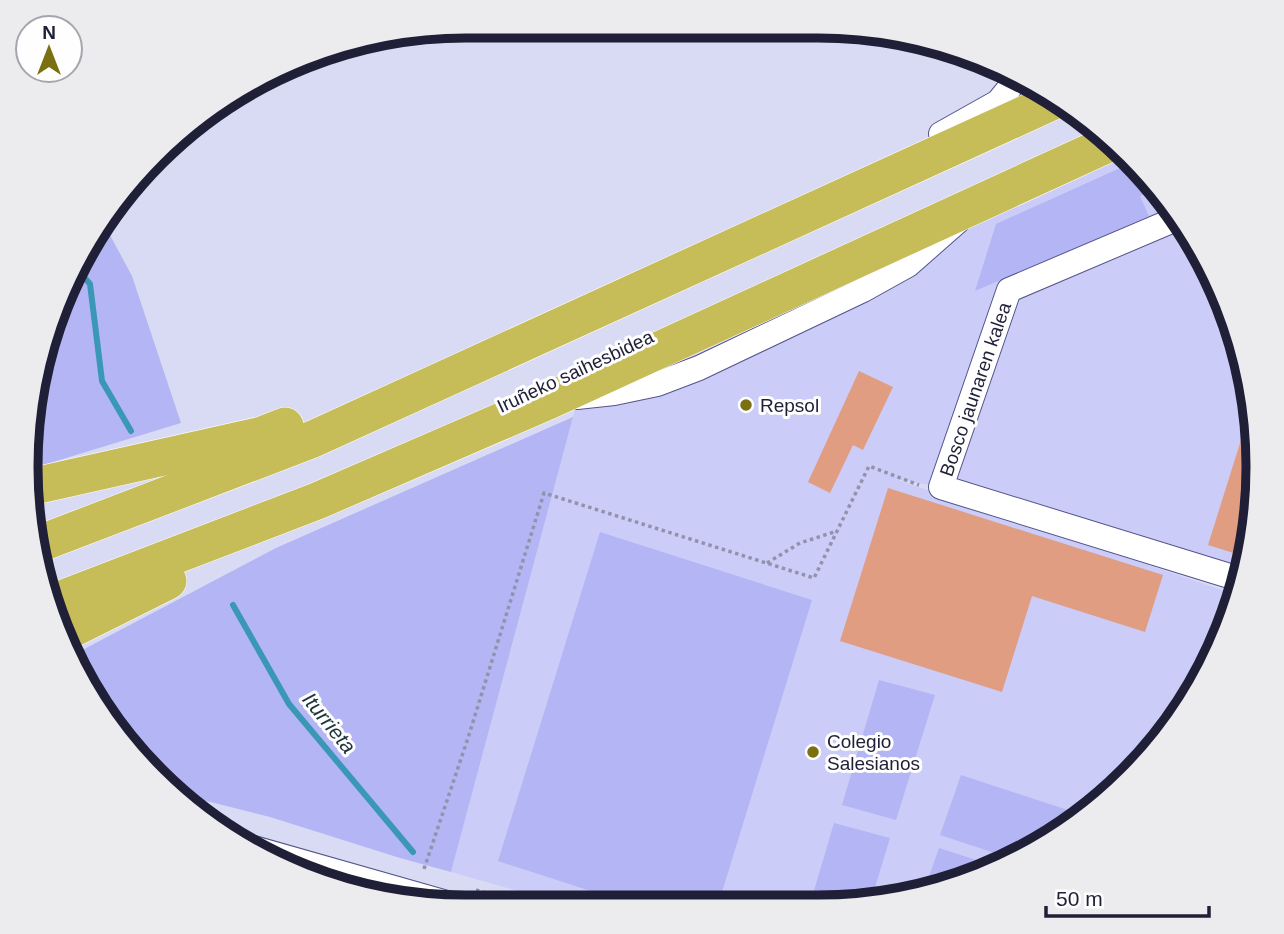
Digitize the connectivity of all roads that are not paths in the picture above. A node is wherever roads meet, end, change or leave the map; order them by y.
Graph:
1 (1012, 85) edge
2 (1045, 105) edge
3 (1088, 135) edge
4 (1102, 147) edge
5 (875, 181) junction
6 (1169, 223) edge
7 (768, 230) junction
8 (39, 485) edge
9 (317, 501) junction
10 (45, 541) edge
11 (1231, 577) edge
12 (56, 587) edge
13 (59, 600) edge
14 (70, 630) edge
15 (298, 861) edge
16 (404, 891) edge

1 - 5 street
2 - 5 highway
3 - 12 highway, Iruñeko saihesbidea
4 - 9 highway
5 - 7 highway
6 - 11 street, Bosco jaunaren kalea
7 - 8 highway
7 - 10 highway
9 - 13 highway
9 - 14 highway
15 - 16 street

